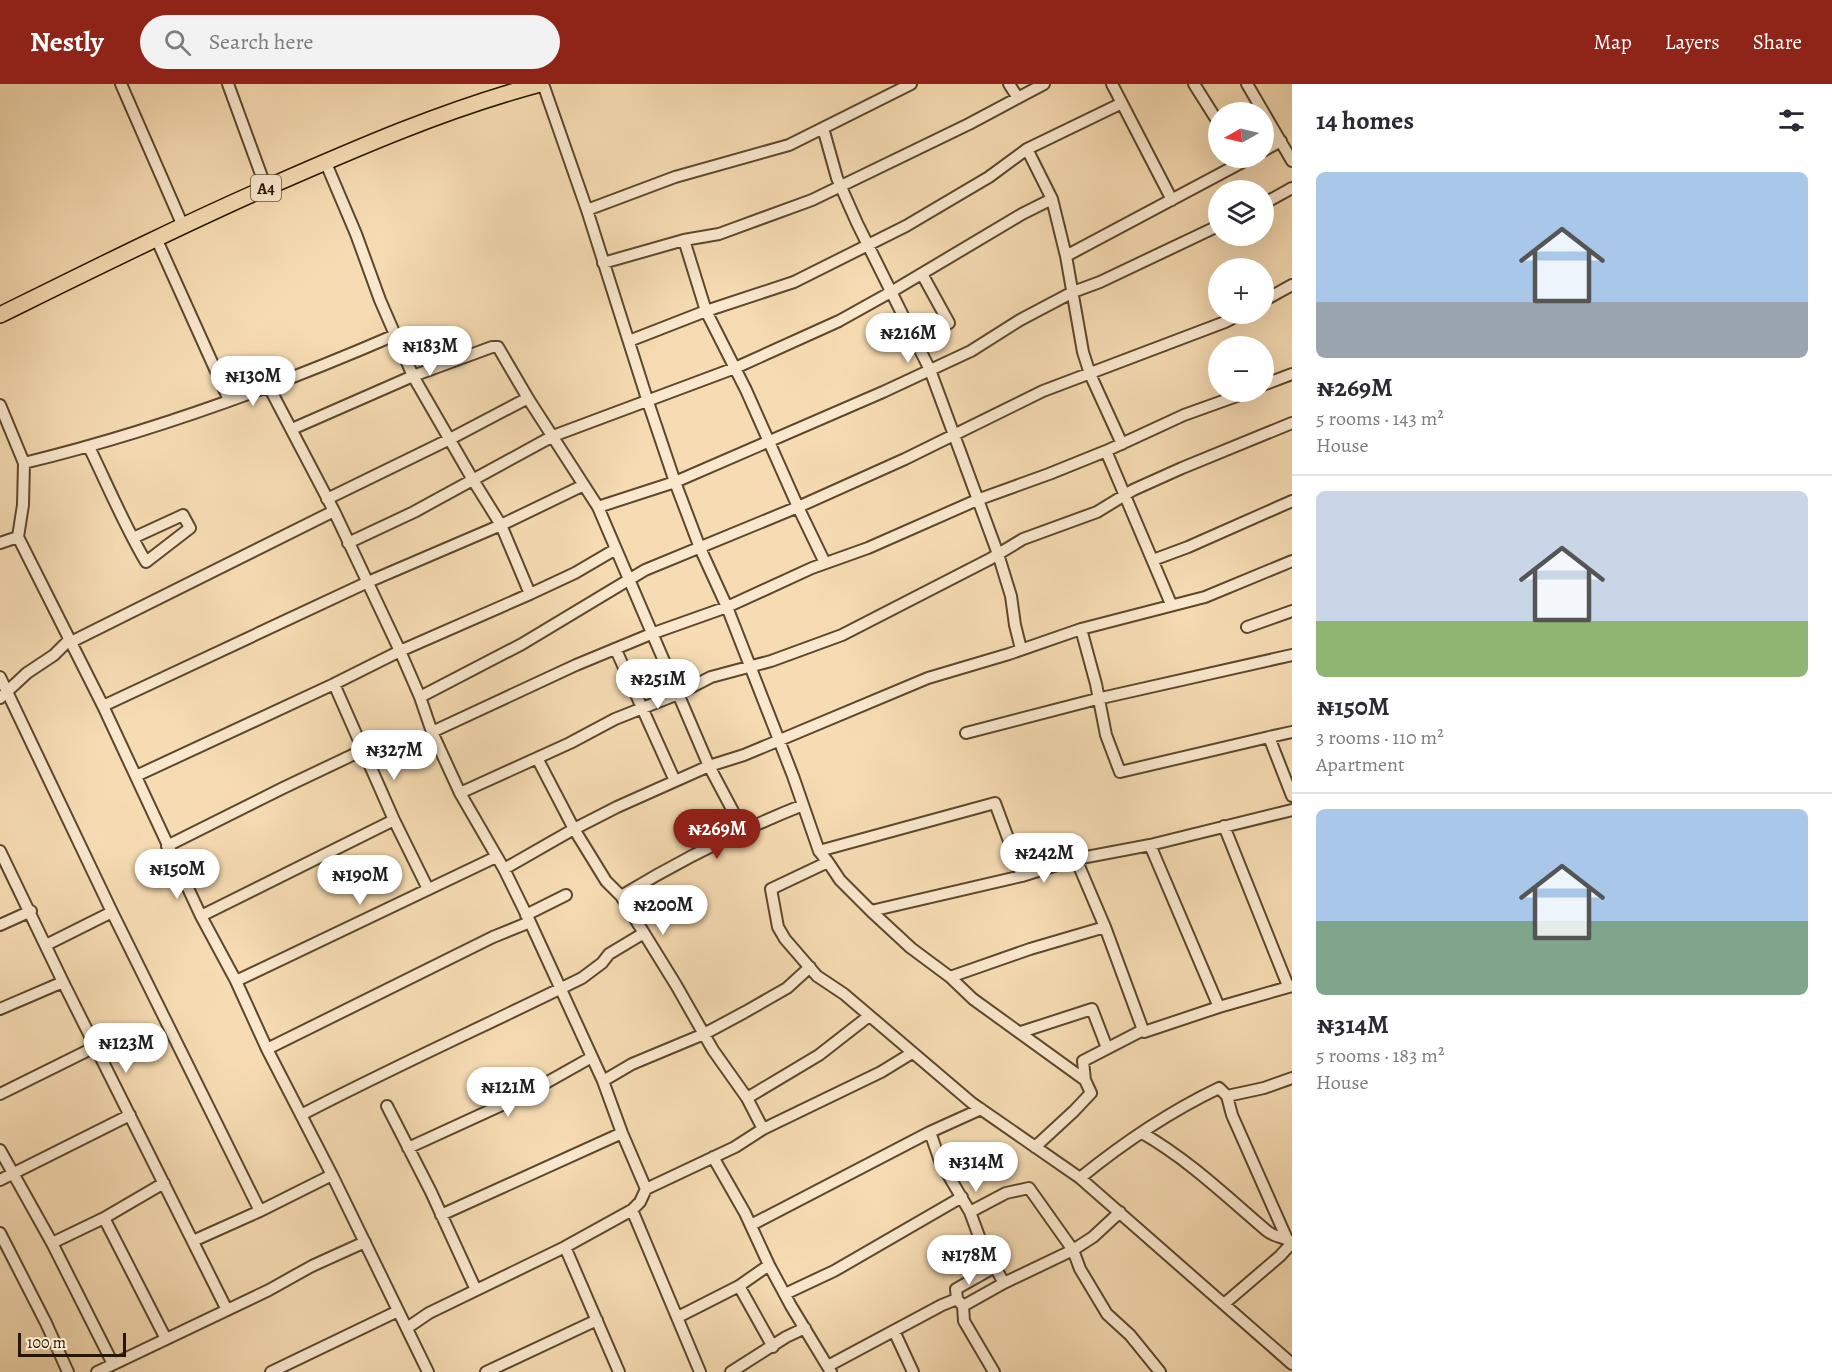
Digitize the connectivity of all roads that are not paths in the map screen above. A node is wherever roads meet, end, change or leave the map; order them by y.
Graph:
1 (121, 84) edge
2 (228, 84) edge
3 (542, 84) edge
4 (911, 84) edge
5 (1009, 84) edge
6 (1044, 84) edge
7 (1112, 84) edge
8 (1194, 84) edge
9 (1247, 84) edge
10 (514, 87) edge
11 (1018, 98) junction
12 (1120, 104) junction
13 (1208, 106) edge
14 (823, 128) junction
15 (1281, 141) junction
16 (1274, 145) edge
17 (1027, 149) junction
18 (325, 161) junction
19 (1292, 161) edge
20 (1228, 168) edge
21 (841, 187) junction
22 (266, 188) junction
23 (1292, 188) edge
24 (1274, 198) edge
25 (1052, 199) junction
26 (1172, 200) junction
27 (587, 210) junction
28 (183, 226) junction
29 (1208, 231) edge
30 (156, 238) junction
31 (684, 240) junction
32 (869, 245) junction
33 (1066, 256) junction
34 (603, 263) junction
35 (922, 274) junction
36 (1292, 285) edge
37 (891, 292) junction
38 (1072, 292) junction
39 (1274, 295) edge
40 (706, 311) junction
41 (0, 315) edge
42 (949, 323) dead end
43 (1221, 324) edge
44 (395, 335) junction
45 (629, 341) junction
46 (735, 368) junction
47 (930, 370) junction
48 (1090, 374) junction
49 (1292, 374) edge
50 (413, 376) junction
51 (1274, 381) edge
52 (270, 387) junction
53 (528, 398) junction
54 (229, 399) junction
55 (648, 402) junction
56 (1220, 402) edge
57 (0, 405) edge
58 (1292, 423) edge
59 (292, 429) junction
60 (553, 436) junction
61 (954, 436) junction
62 (450, 440) junction
63 (770, 442) junction
64 (1122, 444) junction
65 (89, 447) junction
66 (1106, 451) junction
67 (24, 463) junction
68 (473, 480) junction
69 (675, 482) junction
70 (584, 485) junction
71 (1124, 495) junction
72 (327, 499) junction
73 (977, 500) junction
74 (1292, 501) edge
75 (598, 507) junction
76 (798, 507) junction
77 (334, 511) junction
78 (501, 525) junction
79 (18, 537) junction
80 (133, 538) junction
81 (0, 543) edge
82 (348, 543) junction
83 (700, 548) junction
84 (616, 549) junction
85 (998, 554) junction
86 (1153, 560) junction
87 (1292, 561) edge
88 (825, 563) junction
89 (630, 579) junction
90 (368, 582) junction
91 (530, 594) junction
92 (1171, 604) junction
93 (727, 607) junction
94 (1292, 611) edge
95 (1247, 627) dead end
96 (1081, 628) junction
97 (651, 634) junction
98 (70, 641) junction
99 (1021, 649) junction
100 (616, 650) junction
101 (400, 651) junction
102 (1292, 655) edge
103 (749, 666) junction
104 (0, 677) edge
105 (334, 684) junction
106 (4, 694) edge
107 (678, 694) junction
108 (420, 697) junction
109 (1097, 699) junction
110 (103, 706) junction
111 (641, 708) junction
112 (432, 732) junction
113 (1292, 732) edge
114 (966, 733) dead end
115 (1269, 737) junction
116 (778, 741) junction
117 (363, 750) junction
118 (537, 758) junction
119 (709, 766) junction
120 (136, 776) junction
121 (675, 782) junction
122 (460, 793) junction
123 (1292, 796) edge
124 (803, 805) junction
125 (1292, 810) edge
126 (394, 820) junction
127 (1224, 826) junction
128 (574, 829) junction
129 (743, 830) junction
130 (1150, 845) junction
131 (167, 846) junction
132 (0, 850) edge
133 (819, 851) junction
134 (496, 857) junction
135 (1076, 859) junction
136 (828, 862) junction
137 (504, 869) junction
138 (1022, 876) junction
139 (428, 889) junction
140 (566, 895) dead end
141 (621, 896) junction
142 (31, 911) junction
143 (871, 911) junction
144 (112, 912) junction
145 (201, 916) junction
146 (528, 919) junction
147 (0, 925) edge
148 (1106, 927) junction
149 (644, 933) junction
150 (46, 945) junction
151 (810, 967) junction
152 (950, 977) junction
153 (236, 981) junction
154 (63, 982) junction
155 (1290, 986) edge
156 (560, 989) junction
157 (1220, 1006) junction
158 (0, 1009) edge
159 (869, 1016) junction
160 (1143, 1030) junction
161 (1020, 1032) junction
162 (704, 1034) junction
163 (97, 1046) junction
164 (1107, 1048) junction
165 (267, 1049) junction
166 (912, 1053) junction
167 (592, 1057) junction
168 (1292, 1078) edge
169 (1085, 1080) junction
170 (603, 1081) junction
171 (0, 1094) edge
172 (1227, 1096) junction
173 (747, 1098) junction
174 (387, 1107) dead end
175 (981, 1109) junction
176 (130, 1115) junction
177 (301, 1115) junction
178 (763, 1129) junction
179 (930, 1132) junction
180 (622, 1133) junction
181 (1142, 1133) junction
182 (1035, 1147) junction
183 (408, 1148) junction
184 (0, 1150) edge
185 (713, 1157) junction
186 (13, 1175) junction
187 (332, 1175) junction
188 (1080, 1178) junction
189 (0, 1180) edge
190 (164, 1183) junction
191 (646, 1190) junction
192 (962, 1197) junction
193 (632, 1210) junction
194 (260, 1211) junction
195 (970, 1212) junction
196 (1120, 1212) junction
197 (441, 1215) junction
198 (104, 1218) junction
199 (751, 1225) junction
200 (0, 1233) edge
201 (193, 1241) junction
202 (1290, 1241) edge
203 (366, 1242) junction
204 (52, 1244) junction
205 (566, 1247) junction
206 (1073, 1250) junction
207 (769, 1265) junction
208 (995, 1267) junction
209 (1004, 1283) junction
210 (739, 1286) junction
211 (476, 1290) junction
212 (785, 1294) junction
213 (960, 1302) junction
214 (1224, 1304) junction
215 (227, 1310) junction
216 (398, 1311) junction
217 (678, 1317) junction
218 (597, 1320) junction
219 (407, 1328) junction
220 (805, 1328) junction
221 (894, 1331) junction
222 (166, 1339) junction
223 (773, 1347) junction
224 (113, 1364) junction
225 (1292, 1364) edge
226 (829, 1369) edge
227 (1155, 1370) edge
228 (68, 1372) edge
229 (97, 1372) edge
230 (271, 1372) edge
231 (428, 1372) edge
232 (486, 1372) edge
233 (619, 1372) edge
234 (700, 1372) edge
235 (731, 1372) edge
236 (913, 1372) edge
237 (994, 1372) edge

1 - 28 street
2 - 22 street
3 - 10 highway, A4
3 - 27 street
4 - 14 street
5 - 11 street
6 - 11 street
7 - 12 street
8 - 13 street
9 - 15 street
10 - 18 highway, A4
11 - 21 street
12 - 17 street
12 - 26 street
14 - 21 street
14 - 27 street
15 - 16 street
15 - 19 street
17 - 25 street
17 - 32 street
18 - 22 highway, A4
18 - 44 street
20 - 26 street
21 - 31 street
21 - 32 street
22 - 28 highway, A4
23 - 24 street
25 - 33 street
25 - 35 street
26 - 33 street
27 - 34 street
28 - 30 highway, A4
29 - 38 street
30 - 41 highway, A4
30 - 54 street
31 - 34 street
31 - 40 street
32 - 37 street
32 - 40 street
33 - 38 street
34 - 45 street
35 - 37 street
35 - 42 street
36 - 39 street
37 - 46 street
37 - 47 street
38 - 47 street
38 - 48 street
40 - 45 street
40 - 46 street
43 - 48 street
44 - 50 street
44 - 52 street
45 - 55 street
46 - 55 street
46 - 63 street
47 - 61 street
47 - 63 street
48 - 61 street
48 - 64 street
49 - 51 street
50 - 53 street
50 - 59 street
50 - 62 street
52 - 54 street
52 - 59 street
53 - 60 street
53 - 62 street
54 - 65 street
55 - 60 street
55 - 69 street
56 - 64 street
57 - 67 street
58 - 71 street
59 - 72 street
60 - 68 street
60 - 70 street
61 - 73 street
61 - 76 street
62 - 68 street
62 - 72 street
63 - 69 street
63 - 76 street
64 - 66 street
65 - 67 street
65 - 80 street
66 - 71 street
66 - 73 street
67 - 79 street
68 - 78 street
68 - 82 street
69 - 75 street
69 - 83 street
70 - 75 street
70 - 78 street
71 - 85 street
71 - 86 street
72 - 77 street
73 - 85 street
73 - 88 street
74 - 86 street
75 - 84 street
76 - 83 street
76 - 88 street
77 - 82 street
77 - 98 street
78 - 90 street
78 - 91 street
79 - 81 street
79 - 98 street
80 - 80 street
82 - 90 street
83 - 89 street
83 - 93 street
84 - 89 street
84 - 91 street
85 - 99 street
85 - 103 street
86 - 92 street
87 - 92 street
88 - 93 street
89 - 97 street
89 - 108 street
90 - 101 street
90 - 110 street
91 - 101 street
92 - 96 street
93 - 97 street
93 - 103 street
94 - 95 street
96 - 99 street
96 - 109 street
97 - 100 street
97 - 107 street
98 - 106 street
98 - 110 street
99 - 116 street
100 - 111 street
100 - 112 street
101 - 105 street
101 - 108 street
102 - 109 street
103 - 107 street
103 - 116 street
104 - 106 street
105 - 117 street
105 - 120 street
106 - 144 street
107 - 111 street
107 - 119 street
108 - 112 street
109 - 114 street
109 - 115 street
110 - 120 street
111 - 118 street
111 - 121 street
112 - 122 street
113 - 115 street
115 - 123 street
116 - 119 street
116 - 124 street
117 - 126 street
117 - 131 street
118 - 122 street
118 - 128 street
119 - 121 street
119 - 129 street
120 - 131 street
121 - 128 street
122 - 134 street
124 - 129 street
124 - 133 street
125 - 127 street
126 - 139 street
126 - 145 street
127 - 130 street
127 - 155 street
128 - 137 street
128 - 141 street
129 - 141 street
130 - 135 street
130 - 157 street
131 - 145 street
132 - 142 street
133 - 136 street
133 - 138 street
134 - 137 street
134 - 139 street
135 - 138 street
135 - 148 street
136 - 143 street
136 - 151 street
137 - 146 street
138 - 143 street
139 - 153 street
140 - 146 street
141 - 149 street
142 - 147 street
142 - 150 street
143 - 152 street
144 - 150 street
144 - 194 street
145 - 153 street
146 - 156 street
146 - 165 street
148 - 152 street
148 - 160 street
149 - 156 street
149 - 162 street
150 - 154 street
151 - 159 street
151 - 162 street
152 - 161 street
153 - 165 street
154 - 158 street
154 - 163 street
155 - 157 street
156 - 167 street
156 - 177 street
157 - 160 street
159 - 166 street
159 - 173 street
160 - 164 street
161 - 164 street
161 - 169 street
162 - 170 street
162 - 173 street
163 - 171 street
163 - 176 street
164 - 169 street
165 - 177 street
166 - 175 street
166 - 178 street
167 - 170 street
167 - 183 street
168 - 172 street
169 - 182 street
170 - 180 street
172 - 181 street
172 - 202 street
173 - 178 street
174 - 183 street
175 - 179 street
175 - 182 street
176 - 186 street
176 - 190 street
177 - 187 street
178 - 185 street
179 - 192 street
179 - 199 street
180 - 191 street
180 - 197 street
181 - 188 street
181 - 202 street
182 - 188 street
183 - 197 street
184 - 186 street
185 - 191 street
185 - 199 street
186 - 189 street
186 - 204 street
187 - 194 street
187 - 203 street
188 - 196 street
190 - 198 street
190 - 201 street
191 - 193 street
192 - 195 street
192 - 212 street
193 - 205 street
193 - 217 street
194 - 201 street
195 - 206 street
195 - 208 street
196 - 206 street
196 - 214 street
197 - 211 street
198 - 204 street
198 - 222 street
199 - 207 street
200 - 228 street
201 - 215 street
202 - 214 street
203 - 215 street
203 - 216 street
204 - 224 street
205 - 211 street
205 - 218 street
206 - 209 street
206 - 227 street
207 - 210 street
207 - 212 street
208 - 209 street
208 - 213 street
209 - 213 street
210 - 217 street
210 - 223 street
211 - 219 street
212 - 220 street
213 - 221 street
213 - 237 street
214 - 225 street
215 - 222 street
216 - 219 street
216 - 230 street
217 - 234 street
218 - 232 street
218 - 233 street
219 - 231 street
220 - 223 street
220 - 226 street
221 - 226 street
221 - 236 street
222 - 224 street
223 - 235 street
224 - 229 street

